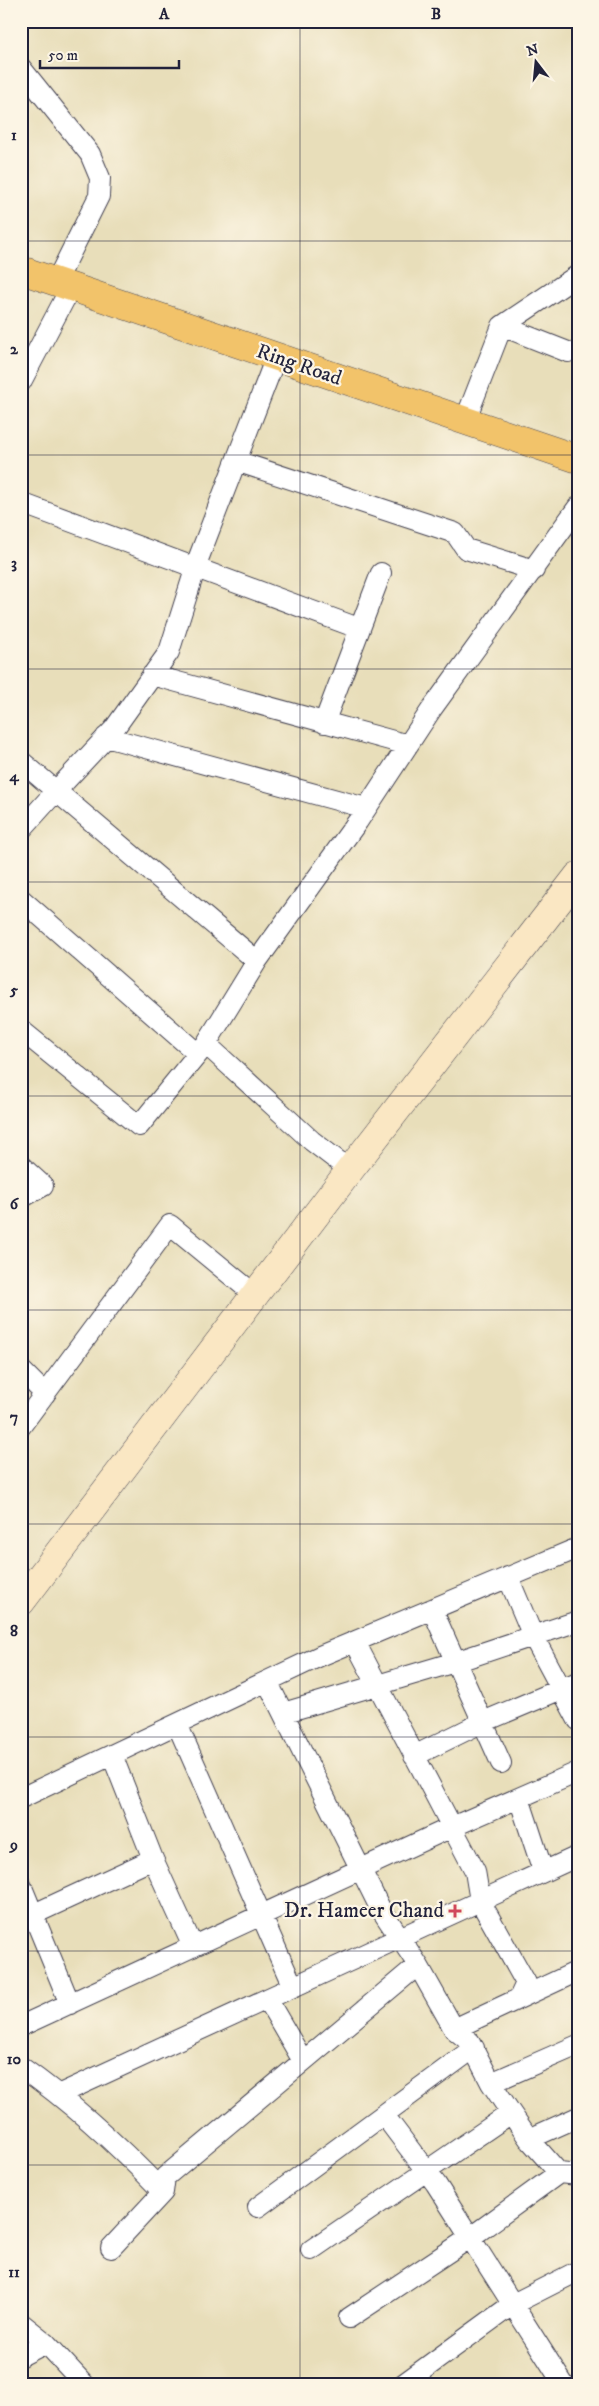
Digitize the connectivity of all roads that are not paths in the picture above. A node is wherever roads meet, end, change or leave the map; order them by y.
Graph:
1 (21, 68) edge
2 (21, 270) edge
3 (572, 283) edge
4 (64, 285) junction
5 (502, 326) junction
6 (568, 352) dead end
7 (276, 357) junction
8 (21, 382) edge
9 (466, 421) junction
10 (578, 459) edge
11 (236, 460) junction
12 (21, 503) edge
13 (578, 507) edge
14 (195, 568) junction
15 (534, 570) junction
16 (381, 573) dead end
17 (358, 628) junction
18 (152, 675) junction
19 (324, 723) junction
20 (106, 737) junction
21 (408, 745) junction
22 (21, 762) edge
23 (56, 791) junction
24 (366, 808) junction
25 (21, 830) edge
26 (578, 876) edge
27 (21, 899) edge
28 (257, 961) junction
29 (21, 1030) edge
30 (202, 1049) junction
31 (21, 1166) edge
32 (350, 1170) junction
33 (21, 1198) edge
34 (255, 1295) junction
35 (21, 1370) edge
36 (46, 1394) junction
37 (21, 1426) edge
38 (578, 1548) edge
39 (508, 1577) junction
40 (21, 1602) edge
41 (432, 1609) junction
42 (578, 1621) edge
43 (533, 1636) junction
44 (354, 1642) junction
45 (455, 1662) junction
46 (267, 1681) junction
47 (377, 1685) junction
48 (570, 1685) edge
49 (283, 1714) junction
50 (578, 1720) edge
51 (483, 1722) junction
52 (177, 1724) junction
53 (112, 1755) junction
54 (414, 1756) junction
55 (502, 1763) dead end
56 (578, 1772) edge
57 (21, 1798) edge
58 (519, 1798) junction
59 (452, 1827) junction
60 (578, 1856) edge
61 (153, 1859) junction
62 (361, 1869) junction
63 (543, 1870) junction
64 (21, 1885) edge
65 (480, 1901) junction
66 (262, 1915) junction
67 (28, 1917) edge
68 (401, 1937) junction
69 (192, 1947) junction
70 (418, 1965) junction
71 (578, 1971) edge
72 (293, 1987) junction
73 (520, 1996) junction
74 (267, 1999) junction
75 (70, 2004) junction
76 (21, 2026) edge
77 (454, 2029) junction
78 (578, 2045) edge
79 (474, 2048) junction
80 (304, 2061) junction
81 (21, 2067) edge
82 (491, 2083) junction
83 (60, 2094) junction
84 (511, 2113) junction
85 (384, 2115) junction
86 (578, 2117) edge
87 (529, 2139) junction
88 (427, 2170) junction
89 (568, 2174) edge
90 (163, 2192) junction
91 (258, 2207) dead end
92 (471, 2237) junction
93 (111, 2248) dead end
94 (311, 2250) dead end
95 (578, 2271) edge
96 (513, 2304) junction
97 (349, 2318) dead end
98 (21, 2323) edge
99 (46, 2344) junction
100 (21, 2356) edge
101 (85, 2385) edge
102 (402, 2385) edge
103 (564, 2385) edge

1 - 4 street
2 - 4 highway, Ring Road
3 - 5 street
4 - 7 highway, Ring Road
4 - 8 street
5 - 6 street
5 - 9 street
7 - 9 highway, Ring Road
7 - 11 street
9 - 10 highway, Ring Road
11 - 14 street
11 - 15 street
12 - 14 street
13 - 15 street
14 - 17 street
14 - 18 street
15 - 21 street
16 - 17 street
17 - 19 street
18 - 19 street
18 - 20 street
19 - 21 street
20 - 23 street
20 - 24 street
21 - 24 street
22 - 23 street
23 - 25 street
23 - 28 street
24 - 28 street
26 - 32 street
27 - 30 street
28 - 30 street
29 - 30 street
30 - 32 street
31 - 33 street
32 - 34 street
34 - 36 street
34 - 40 street
35 - 36 street
36 - 37 street
38 - 39 street
39 - 41 street
39 - 43 street
41 - 44 street
41 - 45 street
42 - 43 street
43 - 45 street
43 - 48 street
44 - 46 street
44 - 47 street
45 - 47 street
45 - 51 street
46 - 49 street
46 - 52 street
47 - 49 street
47 - 54 street
48 - 50 street
48 - 51 street
49 - 62 street
51 - 54 street
51 - 55 street
52 - 53 street
52 - 66 street
53 - 57 street
53 - 61 street
54 - 59 street
56 - 58 street
58 - 59 street
58 - 63 street
59 - 62 street
59 - 65 street
60 - 63 street
61 - 67 street
61 - 69 street
62 - 66 street
62 - 68 street
63 - 65 street
64 - 67 street
65 - 68 street
65 - 73 street
66 - 69 street
66 - 72 street
67 - 75 street
68 - 70 street
68 - 72 street
69 - 75 street
70 - 77 street
70 - 80 street
71 - 73 street
72 - 74 street
73 - 77 street
74 - 80 street
74 - 83 street
75 - 76 street
77 - 79 street
78 - 82 street
79 - 82 street
79 - 85 street
80 - 90 street
81 - 83 street
82 - 84 street
83 - 90 street
84 - 87 street
84 - 88 street
85 - 88 street
85 - 91 street
86 - 87 street
87 - 89 street
88 - 92 street
88 - 94 street
89 - 92 street
90 - 93 street
92 - 96 street
92 - 97 street
95 - 96 street
96 - 102 street
96 - 103 street
98 - 99 street
99 - 100 street
99 - 101 street

